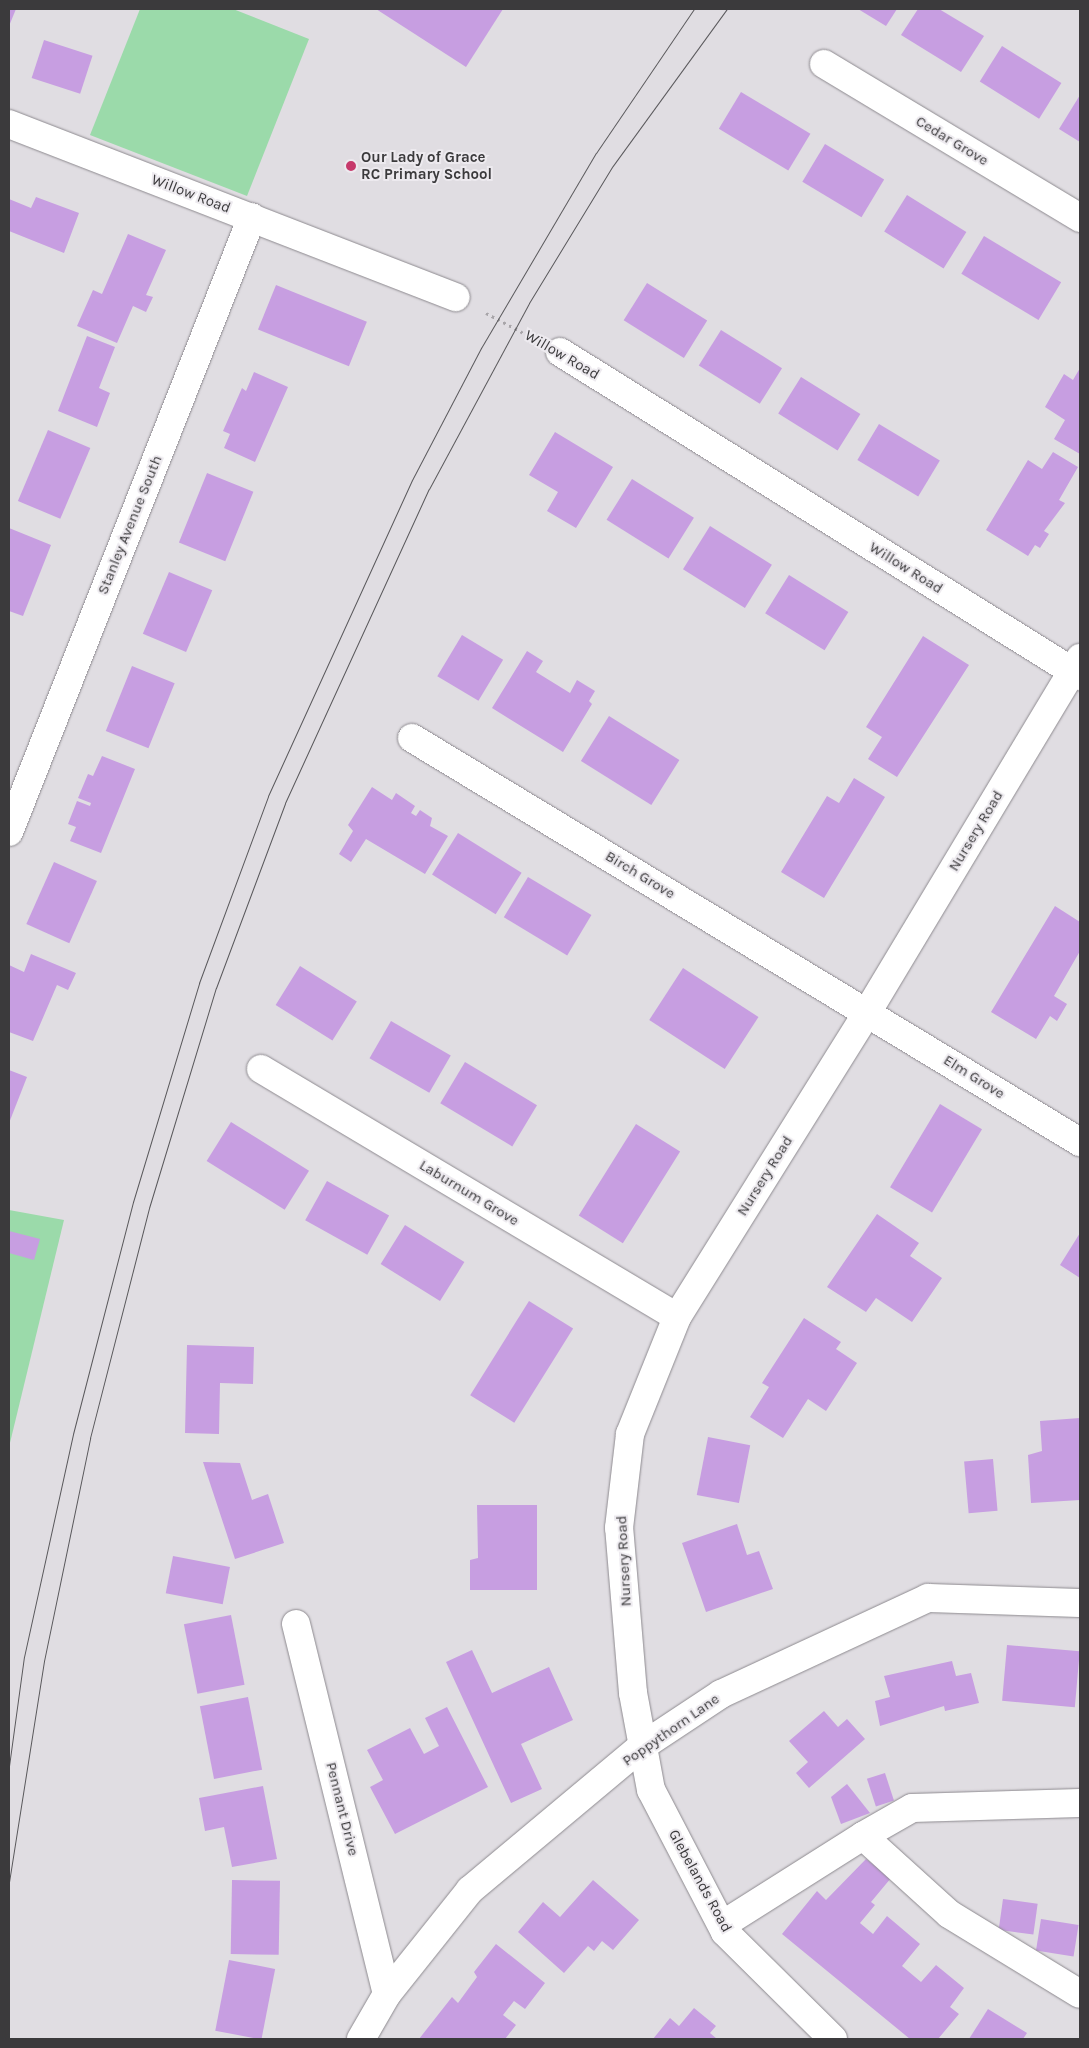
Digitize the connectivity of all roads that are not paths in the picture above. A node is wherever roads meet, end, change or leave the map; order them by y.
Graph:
1 (824, 64) dead end
2 (9, 124) edge
3 (252, 218) junction
4 (1080, 218) edge
5 (456, 297) road end
6 (560, 352) road end
7 (1077, 668) edge
8 (412, 738) dead end
9 (9, 832) edge
10 (868, 1011) junction
11 (261, 1068) dead end
12 (1080, 1142) edge
13 (677, 1317) junction
14 (1080, 1603) edge
15 (296, 1624) dead end
16 (641, 1747) junction
17 (1080, 1803) edge
18 (863, 1836) junction
19 (722, 1926) junction
20 (387, 1994) junction
21 (1080, 1994) edge
22 (362, 2039) edge
23 (834, 2039) edge

1 - 4 street, Cedar Grove
2 - 3 street, Willow Road
3 - 5 street, Willow Road
3 - 9 street, Stanley Avenue South
6 - 7 street, Willow Road
7 - 10 street, Nursery Road
8 - 10 street, Birch Grove
10 - 12 street, Elm Grove
10 - 13 street, Nursery Road
11 - 13 street, Laburnum Grove
13 - 16 street, Nursery Road
14 - 16 street, Poppythorn Lane
15 - 20 street, Pennant Drive
16 - 19 street, Glebelands Road
16 - 20 street, Poppythorn Lane
17 - 18 street
18 - 19 street
18 - 21 street
19 - 23 street, Glebelands Road
20 - 22 street, Poppythorn Lane

